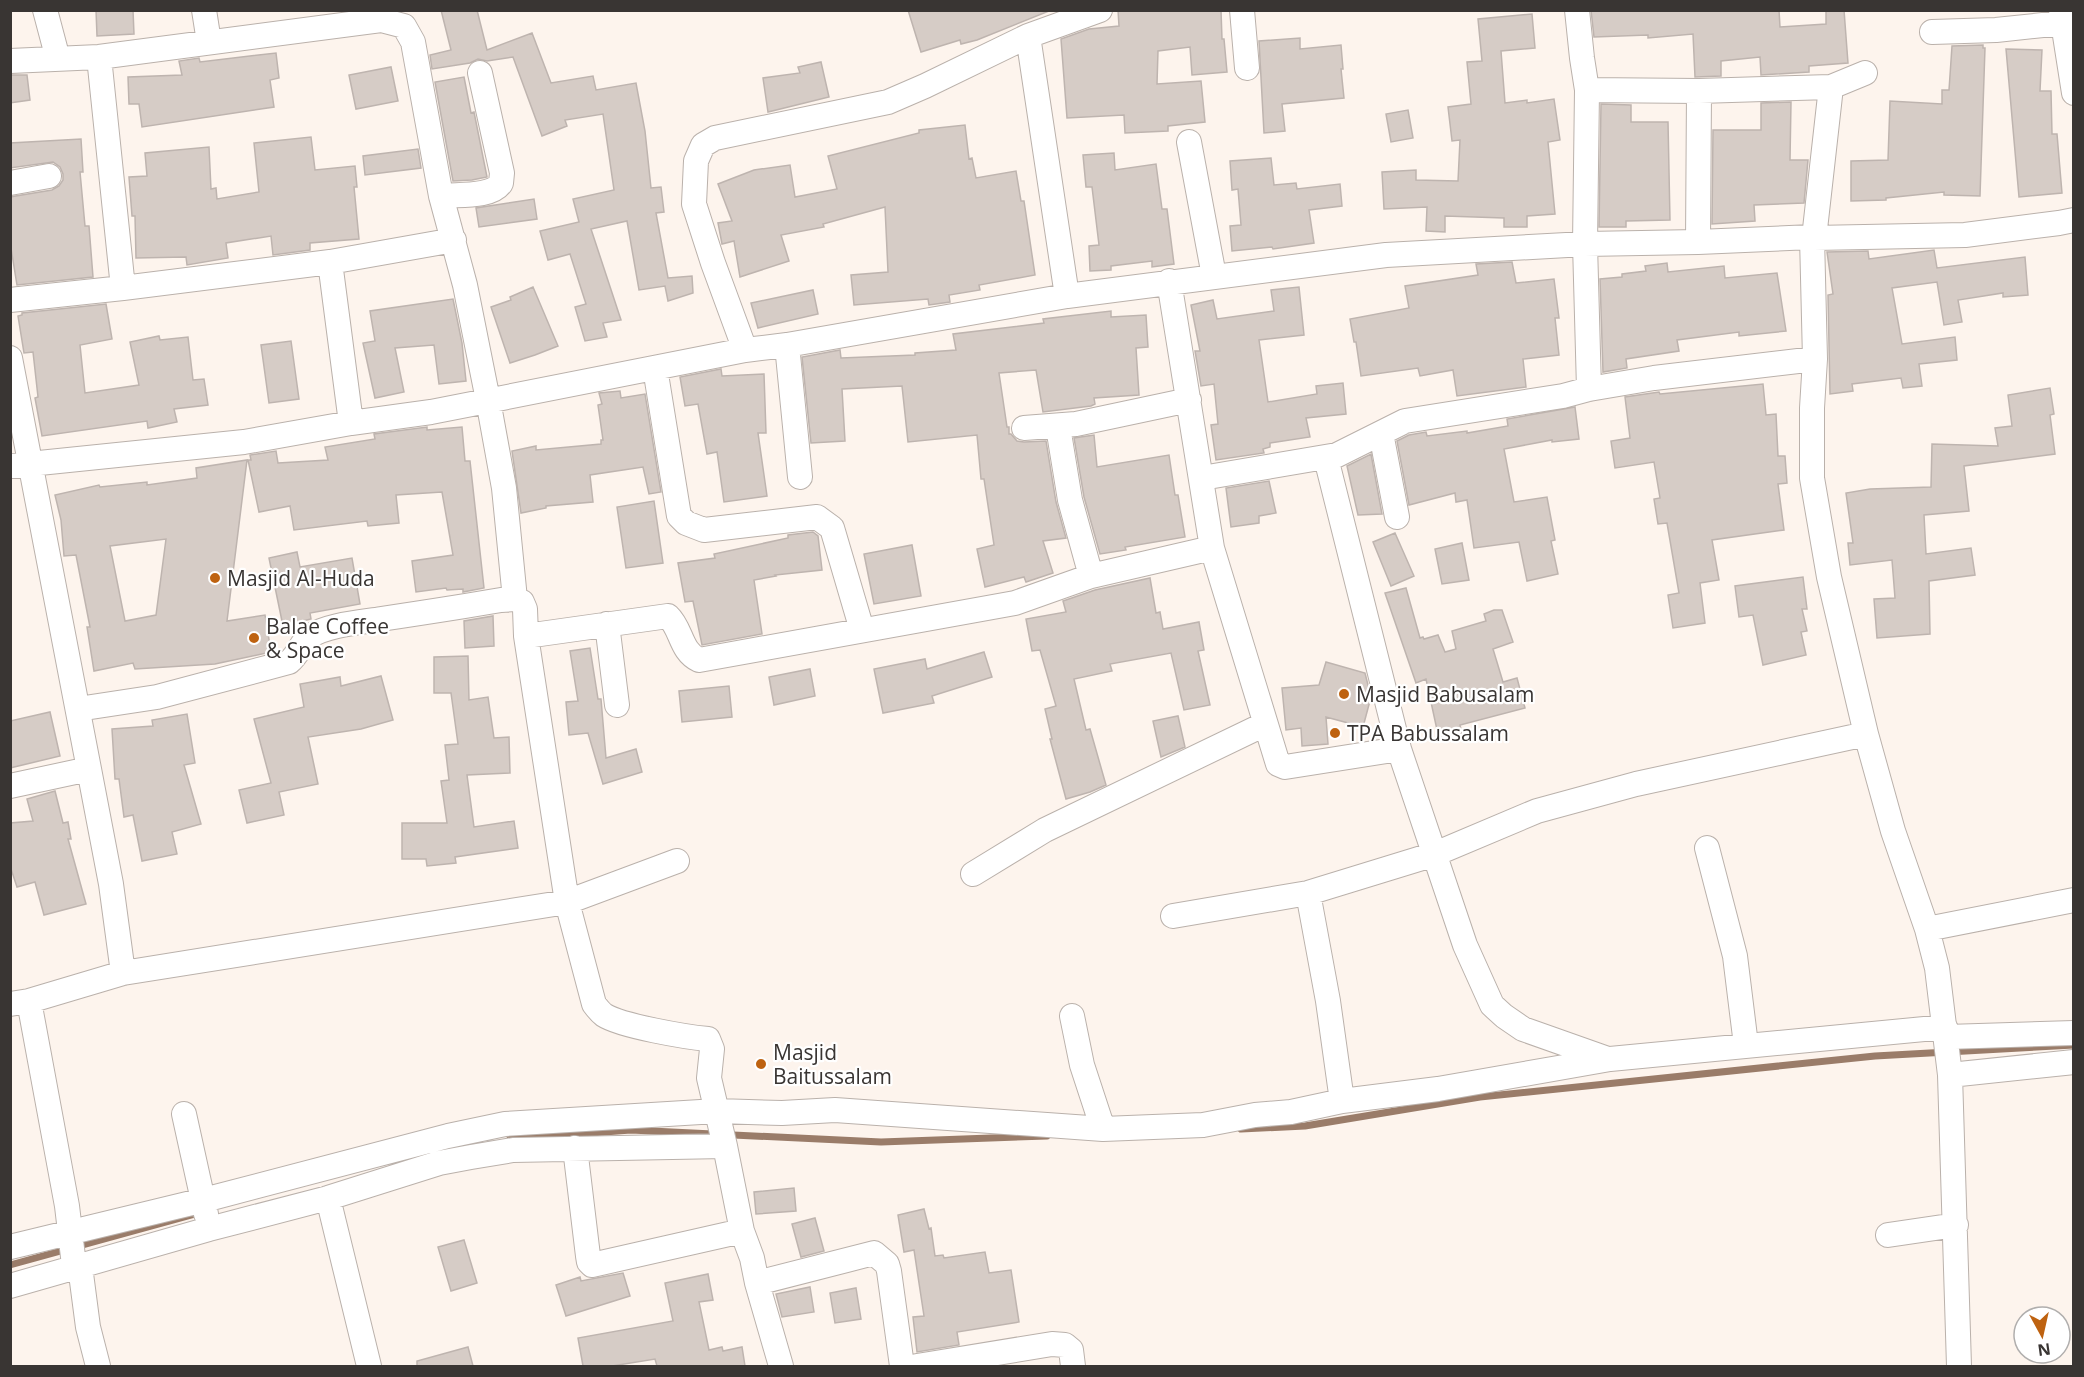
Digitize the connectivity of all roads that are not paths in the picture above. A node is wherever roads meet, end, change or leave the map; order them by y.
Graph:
1 (45, 10) edge
2 (204, 10) edge
3 (1100, 10) edge
4 (1242, 10) edge
5 (1577, 10) edge
6 (2061, 17) edge
7 (1932, 32) dead end
8 (1028, 36) junction
9 (209, 42) junction
10 (99, 57) junction
11 (58, 59) junction
12 (10, 62) edge
13 (1247, 68) dead end
14 (480, 73) dead end
15 (1865, 73) dead end
16 (1831, 87) junction
17 (1587, 90) junction
18 (1699, 91) junction
19 (2073, 93) edge
20 (1190, 142) dead end
21 (49, 176) dead end
22 (10, 183) edge
23 (441, 196) junction
24 (2073, 220) edge
25 (1813, 237) junction
26 (454, 240) junction
27 (1698, 242) junction
28 (1585, 244) junction
29 (330, 262) junction
30 (1214, 276) junction
31 (1169, 281) junction
32 (123, 288) junction
33 (1067, 296) junction
34 (10, 300) edge
35 (787, 345) junction
36 (745, 350) junction
37 (10, 358) edge
38 (1815, 359) junction
39 (655, 368) junction
40 (1589, 389) junction
41 (488, 400) junction
42 (1189, 400) junction
43 (351, 423) junction
44 (1058, 427) junction
45 (1024, 428) dead end
46 (1381, 433) junction
47 (1332, 457) junction
48 (21, 466) edge
49 (800, 477) dead end
50 (1202, 477) junction
51 (1397, 517) dead end
52 (1212, 548) junction
53 (1091, 576) junction
54 (515, 599) junction
55 (607, 624) junction
56 (862, 630) junction
57 (526, 636) junction
58 (617, 705) dead end
59 (78, 709) junction
60 (1265, 724) junction
61 (1866, 734) junction
62 (1399, 749) junction
63 (89, 770) junction
64 (10, 786) edge
65 (1707, 848) dead end
66 (1435, 854) junction
67 (677, 861) dead end
68 (974, 874) dead end
69 (1308, 893) junction
70 (2073, 900) edge
71 (567, 902) junction
72 (1173, 916) dead end
73 (1927, 929) junction
74 (123, 973) junction
75 (20, 1003) edge
76 (1072, 1016) dead end
77 (2073, 1033) edge
78 (1746, 1045) junction
79 (1947, 1049) junction
80 (1610, 1059) junction
81 (2073, 1062) edge
82 (1342, 1101) junction
83 (184, 1114) dead end
84 (721, 1129) junction
85 (1103, 1129) junction
86 (575, 1148) junction
87 (328, 1198) junction
88 (206, 1215) junction
89 (1956, 1225) junction
90 (742, 1231) junction
91 (1888, 1235) dead end
92 (10, 1248) edge
93 (74, 1249) junction
94 (757, 1283) junction
95 (10, 1286) edge
96 (98, 1366) edge
97 (369, 1366) edge
98 (781, 1366) edge
99 (902, 1366) edge
100 (917, 1366) edge
101 (1073, 1366) edge
102 (1959, 1366) edge

1 - 11 street
2 - 9 street
3 - 8 street
4 - 13 street
5 - 17 street
6 - 7 street
6 - 19 street
8 - 33 street
8 - 36 street
9 - 10 street
9 - 23 street
10 - 11 street
10 - 32 street
11 - 12 street
14 - 23 street
15 - 16 street
16 - 18 street
16 - 25 street
17 - 18 street
17 - 28 street
18 - 27 street
20 - 30 street
21 - 22 street
23 - 26 street
24 - 25 street
25 - 27 street
25 - 38 street
26 - 29 street
26 - 41 street
27 - 28 street
28 - 30 street
28 - 40 street
29 - 32 street
29 - 43 street
30 - 31 street
31 - 33 street
31 - 42 street
32 - 34 street
33 - 35 street
35 - 36 street
35 - 49 street
36 - 39 street
37 - 48 street
38 - 40 street
38 - 61 street
39 - 41 street
39 - 56 street
40 - 46 street
41 - 43 street
41 - 54 street
42 - 44 street
42 - 50 street
43 - 48 street
44 - 45 street
44 - 53 street
46 - 47 street
46 - 51 street
47 - 50 street
47 - 62 street
48 - 59 street
50 - 52 street
52 - 53 street
52 - 60 street
53 - 56 street
54 - 57 street
54 - 59 street
55 - 56 street
55 - 57 street
55 - 58 street
57 - 71 street
59 - 63 street
60 - 62 street
60 - 68 street
61 - 66 street
61 - 73 street
62 - 66 street
63 - 64 street
63 - 74 street
65 - 78 street
66 - 69 street
66 - 80 street
67 - 71 street
69 - 72 street
69 - 82 street
70 - 73 street
71 - 74 street
71 - 84 street
73 - 79 street
74 - 75 street
75 - 93 street
76 - 85 street
77 - 79 street
78 - 79 street
78 - 80 street
79 - 81 street
79 - 89 street
80 - 82 street
82 - 85 street
83 - 88 street
84 - 85 street
84 - 86 street
84 - 88 street
84 - 90 street
86 - 87 street
86 - 90 street
87 - 88 street
87 - 97 street
88 - 93 street
88 - 93 street
89 - 91 street
89 - 102 street
90 - 94 street
92 - 93 street
93 - 95 street
93 - 96 street
94 - 98 street
94 - 99 street
100 - 101 street

